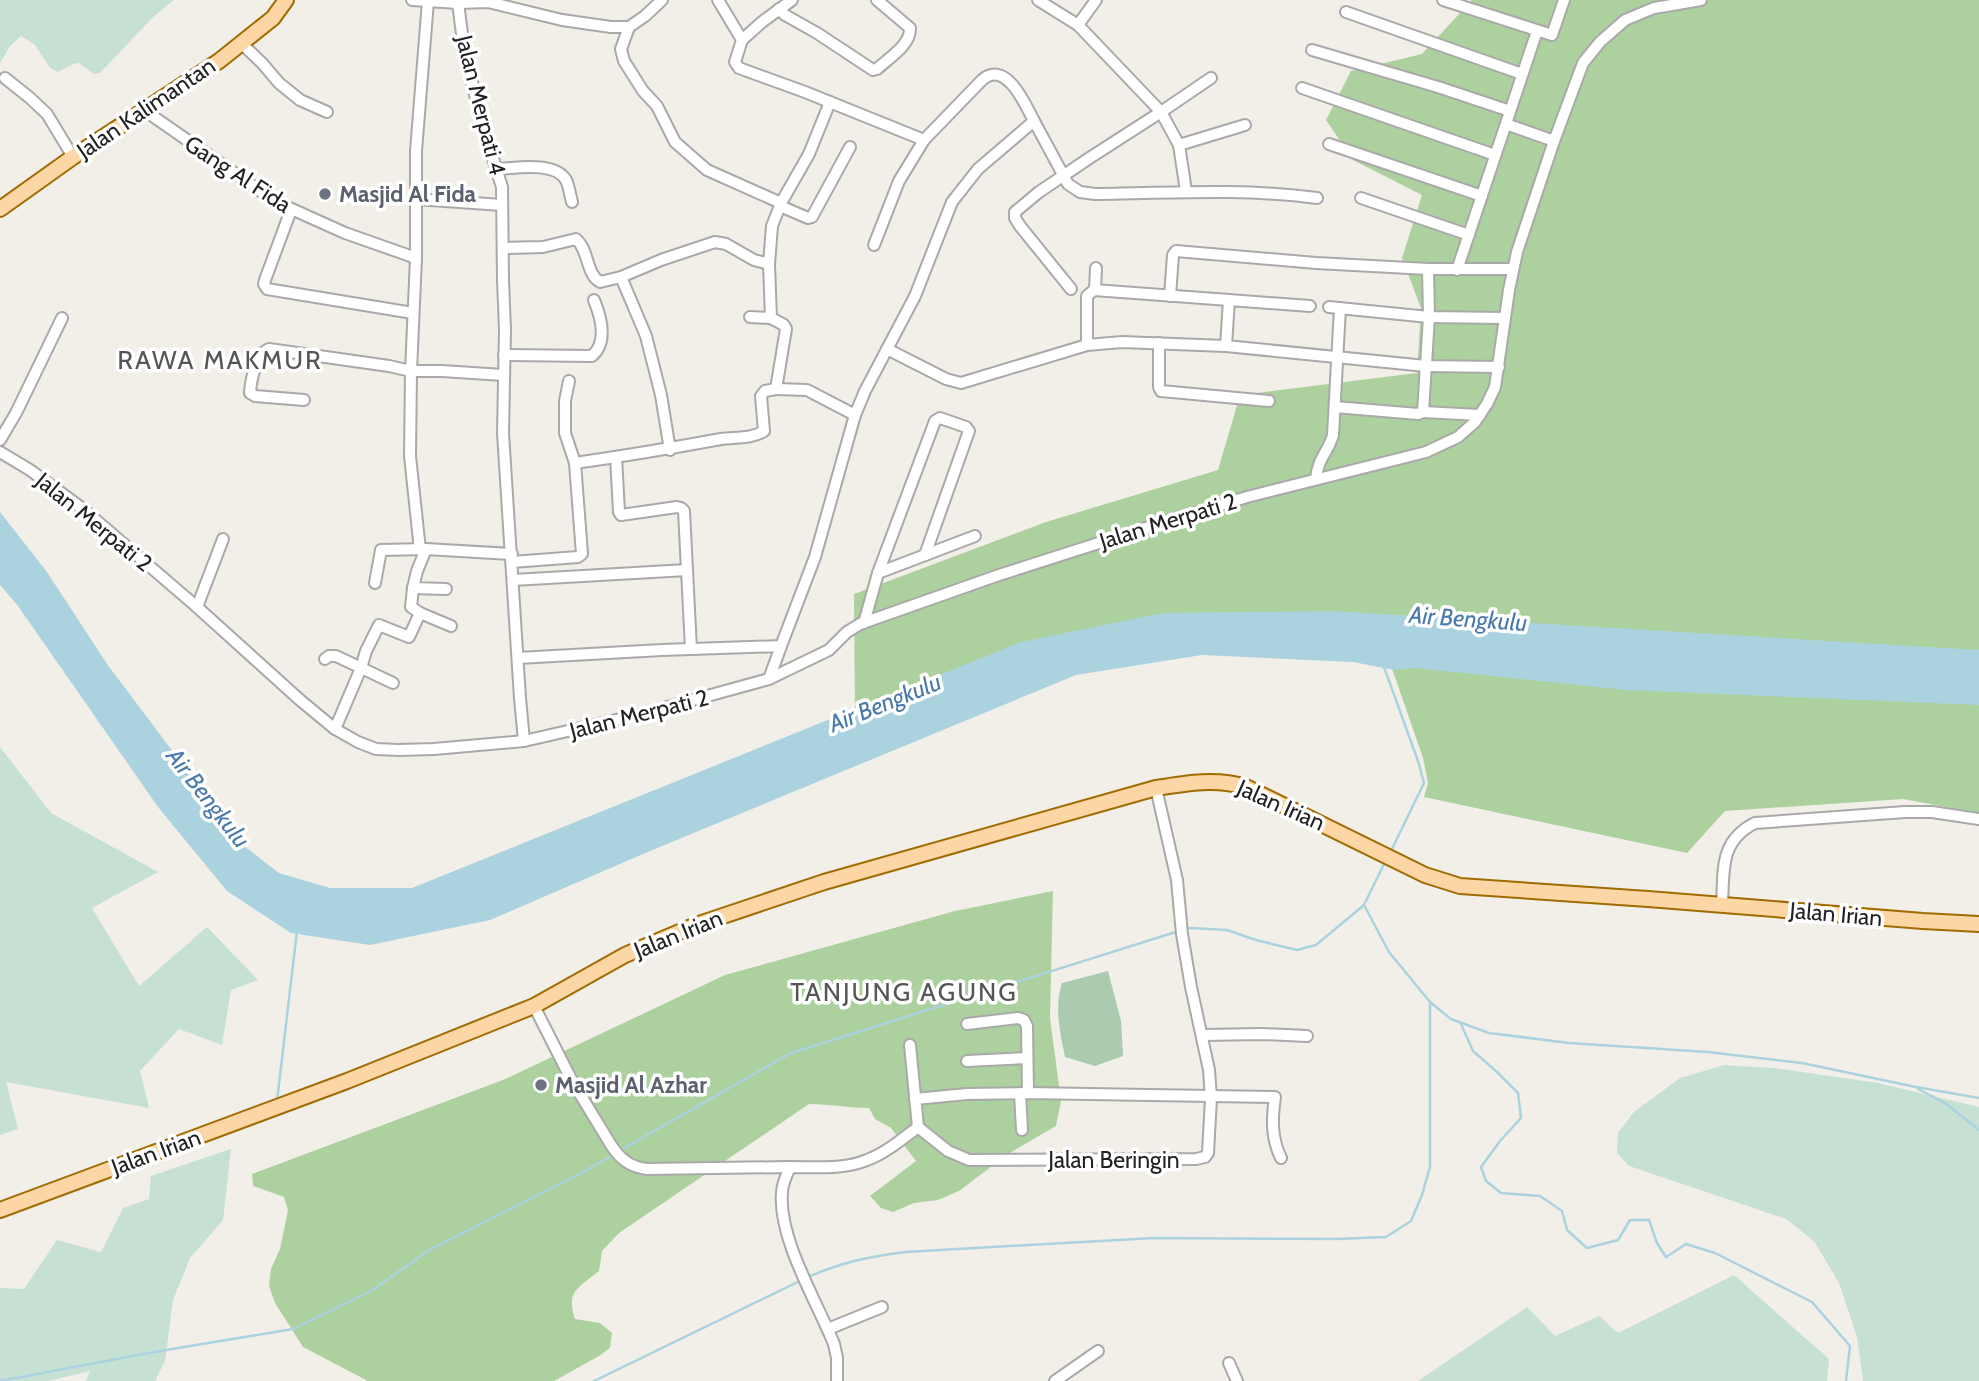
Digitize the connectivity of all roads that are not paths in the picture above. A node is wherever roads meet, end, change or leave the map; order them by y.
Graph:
1 (286, 0) edge
2 (412, 0) edge
3 (662, 0) edge
4 (718, 0) edge
5 (792, 0) edge
6 (877, 0) edge
7 (1038, 0) edge
8 (1096, 0) edge
9 (1443, 0) edge
10 (1564, 0) edge
11 (1701, 0) edge
12 (428, 1) edge
13 (458, 3) junction
14 (515, 5) edge
15 (779, 9) junction
16 (1346, 12) dead end
17 (1078, 24) junction
18 (629, 27) junction
19 (1537, 31) junction
20 (742, 40) junction
21 (241, 43) junction
22 (1312, 50) dead end
23 (1522, 74) junction
24 (5, 78) dead end
25 (1211, 78) dead end
26 (1302, 88) dead end
27 (831, 102) junction
28 (144, 110) junction
29 (1510, 111) junction
30 (327, 112) dead end
31 (1161, 113) junction
32 (1034, 121) junction
33 (1506, 124) junction
34 (1245, 125) dead end
35 (924, 140) junction
36 (1554, 141) junction
37 (1329, 144) dead end
38 (1179, 145) junction
39 (850, 146) dead end
40 (1496, 155) junction
41 (73, 157) junction
42 (498, 169) junction
43 (1063, 175) junction
44 (1186, 191) junction
45 (1482, 196) junction
46 (1317, 198) dead end
47 (1361, 198) dead end
48 (416, 199) junction
49 (572, 202) dead end
50 (502, 205) junction
51 (781, 205) junction
52 (0, 209) edge
53 (291, 210) junction
54 (1469, 235) junction
55 (874, 245) dead end
56 (503, 248) junction
57 (416, 258) junction
58 (769, 264) junction
59 (1096, 268) dead end
60 (1428, 270) junction
61 (1457, 270) junction
62 (1513, 270) junction
63 (621, 276) junction
64 (1071, 289) dead end
65 (1094, 290) junction
66 (1170, 296) junction
67 (594, 300) dead end
68 (1229, 300) junction
69 (1311, 306) dead end
70 (413, 313) junction
71 (750, 317) dead end
72 (1429, 317) junction
73 (62, 318) dead end
74 (771, 318) junction
75 (1505, 318) junction
76 (1159, 343) junction
77 (1087, 345) junction
78 (1226, 346) junction
79 (887, 349) junction
80 (504, 355) junction
81 (1336, 356) junction
82 (1426, 366) junction
83 (1499, 367) junction
84 (411, 371) junction
85 (503, 376) junction
86 (569, 381) dead end
87 (776, 389) junction
88 (304, 400) dead end
89 (1269, 401) dead end
90 (1335, 407) junction
91 (1423, 412) junction
92 (855, 415) junction
93 (1480, 415) junction
94 (0, 440) edge
95 (670, 450) junction
96 (0, 452) edge
97 (615, 457) junction
98 (575, 463) junction
99 (1316, 479) junction
100 (975, 536) dead end
101 (223, 540) dead end
102 (423, 550) junction
103 (925, 555) junction
104 (512, 558) junction
105 (687, 570) junction
106 (878, 573) junction
107 (513, 580) junction
108 (375, 583) dead end
109 (413, 588) junction
110 (446, 589) dead end
111 (197, 607) junction
112 (420, 613) junction
113 (864, 623) junction
114 (451, 626) dead end
115 (781, 646) junction
116 (691, 649) junction
117 (518, 658) junction
118 (325, 659) dead end
119 (361, 668) junction
120 (769, 679) junction
121 (393, 683) dead end
122 (335, 729) junction
123 (524, 741) junction
124 (1156, 788) junction
125 (1979, 819) edge
126 (1722, 905) junction
127 (1979, 924) edge
128 (534, 1006) junction
129 (967, 1024) dead end
130 (1202, 1035) junction
131 (1307, 1036) dead end
132 (910, 1045) dead end
133 (1027, 1058) junction
134 (967, 1061) dead end
135 (1024, 1093) junction
136 (1211, 1096) junction
137 (915, 1099) junction
138 (918, 1128) junction
139 (1022, 1130) dead end
140 (1281, 1158) dead end
141 (790, 1167) junction
142 (0, 1210) edge
143 (882, 1307) dead end
144 (828, 1329) junction
145 (1098, 1352) dead end
146 (1229, 1363) dead end
147 (837, 1381) edge
148 (1055, 1381) edge
149 (1237, 1381) edge

1 - 21 main road, Jalan Kalimantan
2 - 12 street, Jalan Merpati 4
3 - 18 street
4 - 20 street
5 - 15 street
6 - 15 street
7 - 17 street
8 - 17 street
9 - 19 street
10 - 19 street
11 - 36 street
12 - 13 street, Jalan Merpati 4
12 - 48 street
13 - 14 street, Jalan Merpati 4
13 - 42 street, Jalan Merpati 4
14 - 18 street, Jalan Merpati 4
15 - 20 street
16 - 23 street
17 - 31 street
18 - 51 street
19 - 23 street
20 - 27 street
21 - 28 main road, Jalan Kalimantan
21 - 30 street
22 - 29 street
23 - 29 street
24 - 41 street
25 - 31 street
26 - 40 street
27 - 35 street
27 - 51 street
28 - 41 main road, Jalan Kalimantan
28 - 53 street, Gang Al Fida
29 - 33 street
31 - 38 street
31 - 43 street
32 - 35 street
32 - 43 street
32 - 79 street
33 - 36 street
33 - 40 street
34 - 38 street
35 - 55 street
36 - 62 street
37 - 45 street
38 - 44 street
39 - 51 street
40 - 45 street
41 - 52 main road, Jalan Kalimantan
42 - 49 street
42 - 50 street, Jalan Merpati 4
43 - 44 street
43 - 64 street
44 - 46 street
45 - 54 street
47 - 54 street
48 - 50 street, Jalan Merpati 4
48 - 57 street
50 - 56 street
51 - 58 street
53 - 57 street, Gang Al Fida
53 - 70 street
54 - 61 street
56 - 63 street
56 - 80 street
57 - 70 street
58 - 63 street
58 - 74 street
59 - 65 street
60 - 61 street
60 - 66 street
60 - 72 street
61 - 62 street
62 - 75 street
63 - 95 street
65 - 66 street
65 - 77 street
66 - 68 street
67 - 80 street
68 - 69 street
68 - 78 street
70 - 84 street
71 - 74 street
72 - 75 street
72 - 81 street
72 - 82 street
73 - 94 street
74 - 87 street
75 - 83 street
76 - 77 street
76 - 78 street
76 - 89 street
77 - 79 street
78 - 81 street
79 - 92 street
80 - 85 street
81 - 82 street
81 - 90 street
82 - 83 street
82 - 91 street
83 - 93 street
84 - 85 street
84 - 88 street
84 - 102 street
85 - 104 street
86 - 98 street
87 - 92 street
87 - 95 street
90 - 91 street
90 - 99 street
91 - 93 street
92 - 115 street
93 - 99 street, Jalan Merpati 2
95 - 97 street
96 - 111 street, Jalan Merpati 2
97 - 98 street
97 - 105 street
98 - 104 street
99 - 113 street, Jalan Merpati 2
100 - 103 street
101 - 111 street
102 - 104 street
102 - 108 street
102 - 109 street
103 - 106 street
103 - 106 street
104 - 107 street
105 - 107 street
105 - 116 street
106 - 113 street
107 - 117 street
109 - 110 street
109 - 112 street
111 - 122 street, Jalan Merpati 2
112 - 114 street
112 - 119 street
113 - 120 street, Jalan Merpati 2
115 - 116 street
115 - 120 street
116 - 117 street
117 - 123 street
118 - 119 street
119 - 121 street
119 - 122 street
120 - 123 street, Jalan Merpati 2
122 - 123 street, Jalan Merpati 2
124 - 126 main road, Jalan Irian
124 - 128 main road, Jalan Irian
124 - 130 street, Jalan Beringin
125 - 126 street
126 - 127 main road, Jalan Irian
128 - 141 street
128 - 142 main road, Jalan Irian
129 - 133 street
130 - 131 street
130 - 136 street, Jalan Beringin
132 - 137 street
133 - 134 street
133 - 135 street
135 - 136 street
135 - 137 street
135 - 139 street
136 - 138 street, Jalan Beringin
136 - 140 street
137 - 138 street
138 - 141 street
141 - 144 street
143 - 144 street
144 - 147 street
145 - 148 street
146 - 149 street

